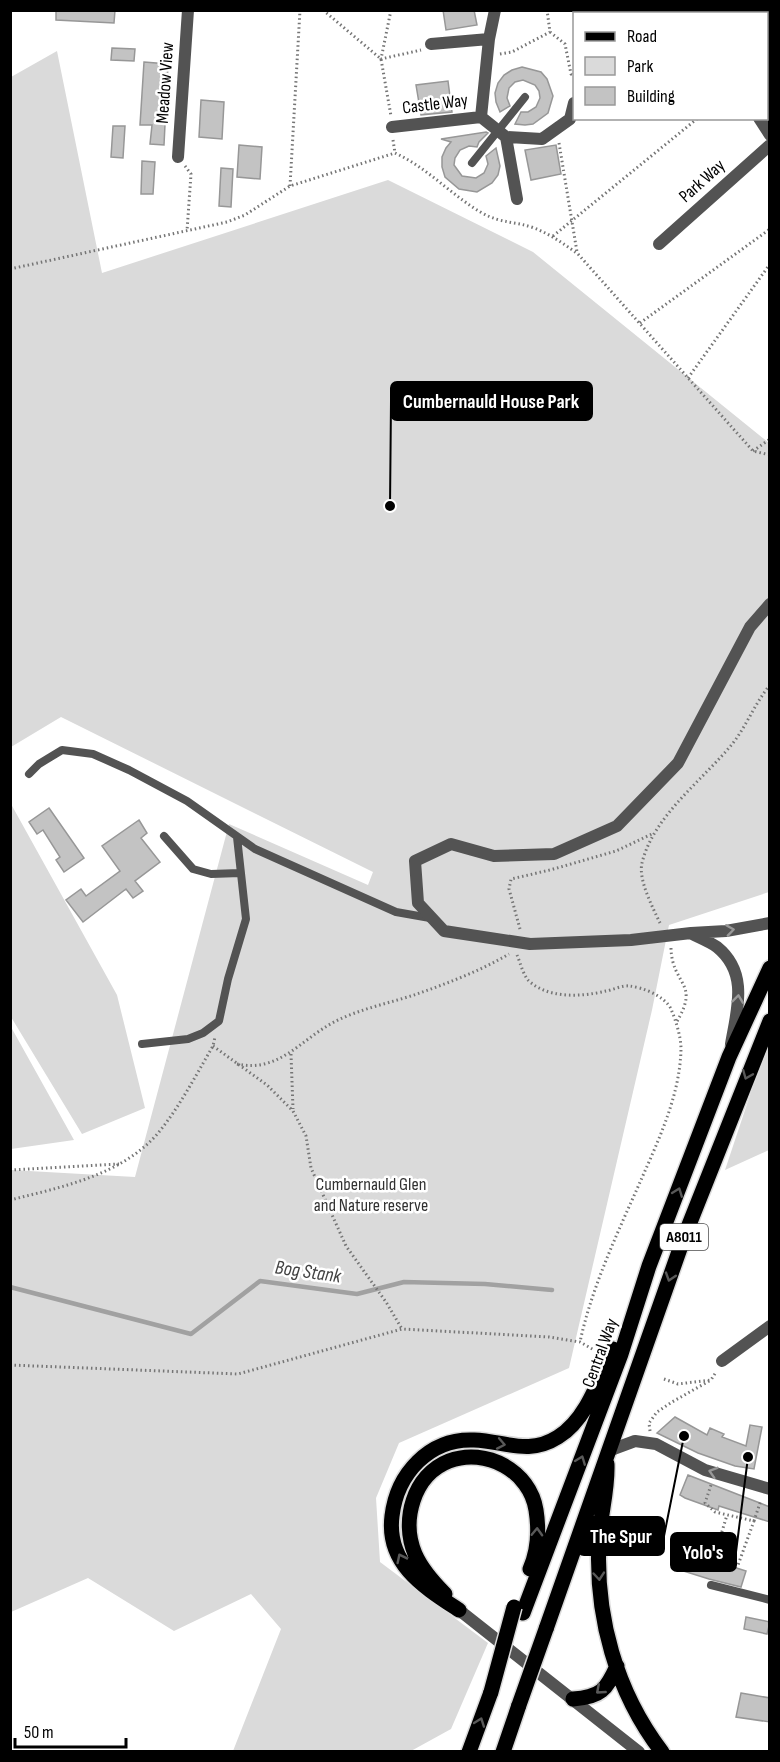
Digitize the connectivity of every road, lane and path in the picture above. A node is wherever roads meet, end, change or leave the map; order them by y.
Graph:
1 (188, 10) edge
2 (300, 10) edge
3 (322, 10) edge
4 (391, 10) edge
5 (495, 10) edge
6 (547, 10) edge
7 (550, 32) junction
8 (489, 39) junction
9 (431, 44) joint
10 (495, 54) dead end
11 (381, 59) junction
12 (573, 75) edge
13 (525, 97) dead end
14 (573, 107) edge
15 (481, 117) junction
16 (696, 120) edge
17 (760, 120) edge
18 (392, 128) junction
19 (556, 129) junction
20 (502, 134) junction
21 (770, 135) edge
22 (770, 145) edge
23 (395, 153) junction
24 (178, 158) joint
25 (472, 163) dead end
26 (290, 186) junction
27 (517, 199) dead end
28 (572, 222) junction
29 (770, 229) edge
30 (187, 231) junction
31 (553, 237) junction
32 (659, 244) dead end
33 (578, 254) junction
34 (770, 264) edge
35 (10, 269) edge
36 (640, 323) junction
37 (688, 378) junction
38 (770, 439) edge
39 (753, 451) junction
40 (770, 455) edge
41 (770, 604) edge
42 (770, 685) edge
43 (29, 774) dead end
44 (654, 833) junction
45 (164, 836) dead end
46 (237, 837) junction
47 (240, 873) junction
48 (432, 918) junction
49 (770, 923) edge
50 (691, 933) junction
51 (668, 935) junction
52 (524, 943) junction
53 (770, 968) edge
54 (219, 1021) junction
55 (770, 1021) edge
56 (676, 1023) junction
57 (142, 1044) dead end
58 (213, 1047) junction
59 (291, 1054) junction
60 (729, 1057) junction
61 (237, 1064) junction
62 (293, 1111) junction
63 (120, 1164) junction
64 (10, 1170) edge
65 (10, 1200) edge
66 (650, 1266) junction
67 (770, 1326) edge
68 (402, 1329) junction
69 (579, 1342) junction
70 (594, 1350) dead end
71 (722, 1361) joint
72 (10, 1365) edge
73 (664, 1379) dead end
74 (711, 1380) junction
75 (656, 1444) junction
76 (607, 1453) junction
77 (713, 1481) dead end
78 (766, 1492) edge
79 (727, 1515) junction
80 (754, 1521) junction
81 (700, 1553) dead end
82 (714, 1557) junction
83 (711, 1585) dead end
84 (770, 1600) edge
85 (459, 1610) junction
86 (518, 1610) junction
87 (616, 1666) junction
88 (573, 1700) junction
89 (469, 1752) edge
90 (503, 1752) edge
91 (639, 1752) edge
92 (662, 1752) edge

1 - 24 street, Meadow View
2 - 26 path
3 - 11 path
4 - 11 path
5 - 8 street, Castle Way
6 - 7 path
7 - 10 path
7 - 12 path
8 - 9 street
8 - 15 street, Castle Way
9 - 11 path
11 - 18 path
13 - 20 lane
14 - 19 street
15 - 18 street, Castle Way
15 - 20 street, Castle Way
16 - 28 path
17 - 21 street
18 - 23 path
19 - 20 street
19 - 28 path
20 - 25 lane
20 - 27 street
22 - 32 street, Park Way
23 - 26 path
23 - 31 path
24 - 30 path
26 - 30 path
28 - 31 path
28 - 33 path
29 - 36 path
30 - 35 path
31 - 33 path
33 - 36 path
34 - 37 path
36 - 37 path
37 - 39 path
38 - 39 path
39 - 40 path
41 - 48 street
42 - 44 path
43 - 46 lane
44 - 51 path
44 - 52 path
45 - 47 lane
46 - 47 lane
46 - 48 lane
47 - 54 lane
48 - 52 street
50 -> 49 street
50 - 51 street
60 -> 50 street
51 - 52 street
51 - 56 path
53 - 60 main road, Central Way / A8011
54 - 57 lane
54 - 58 path
55 -> 76 main road, A8011
56 - 59 path
56 - 69 path
58 - 61 path
58 - 63 path
59 - 61 path
59 - 62 path
66 -> 60 main road, Central Way / A8011
61 - 62 path
62 - 68 path
63 - 64 path
63 - 65 path
85 -> 66 main road
86 -> 66 main road, Central Way / A8011
67 - 71 street
68 - 69 path
68 - 72 path
69 - 70 path
71 - 74 path
73 - 74 path
74 - 75 path
75 - 76 street
78 -> 75 street
76 -> 87 main road
76 - 90 main road, A8011, bridge
77 - 79 path
78 - 80 path
79 - 80 path
79 - 82 path
80 - 82 path
81 - 82 path
83 - 84 lane
86 -> 85 main road
85 - 88 street
89 -> 86 main road, Central Way / A8011, bridge
87 -> 88 main road
87 - 92 main road
88 - 91 street

